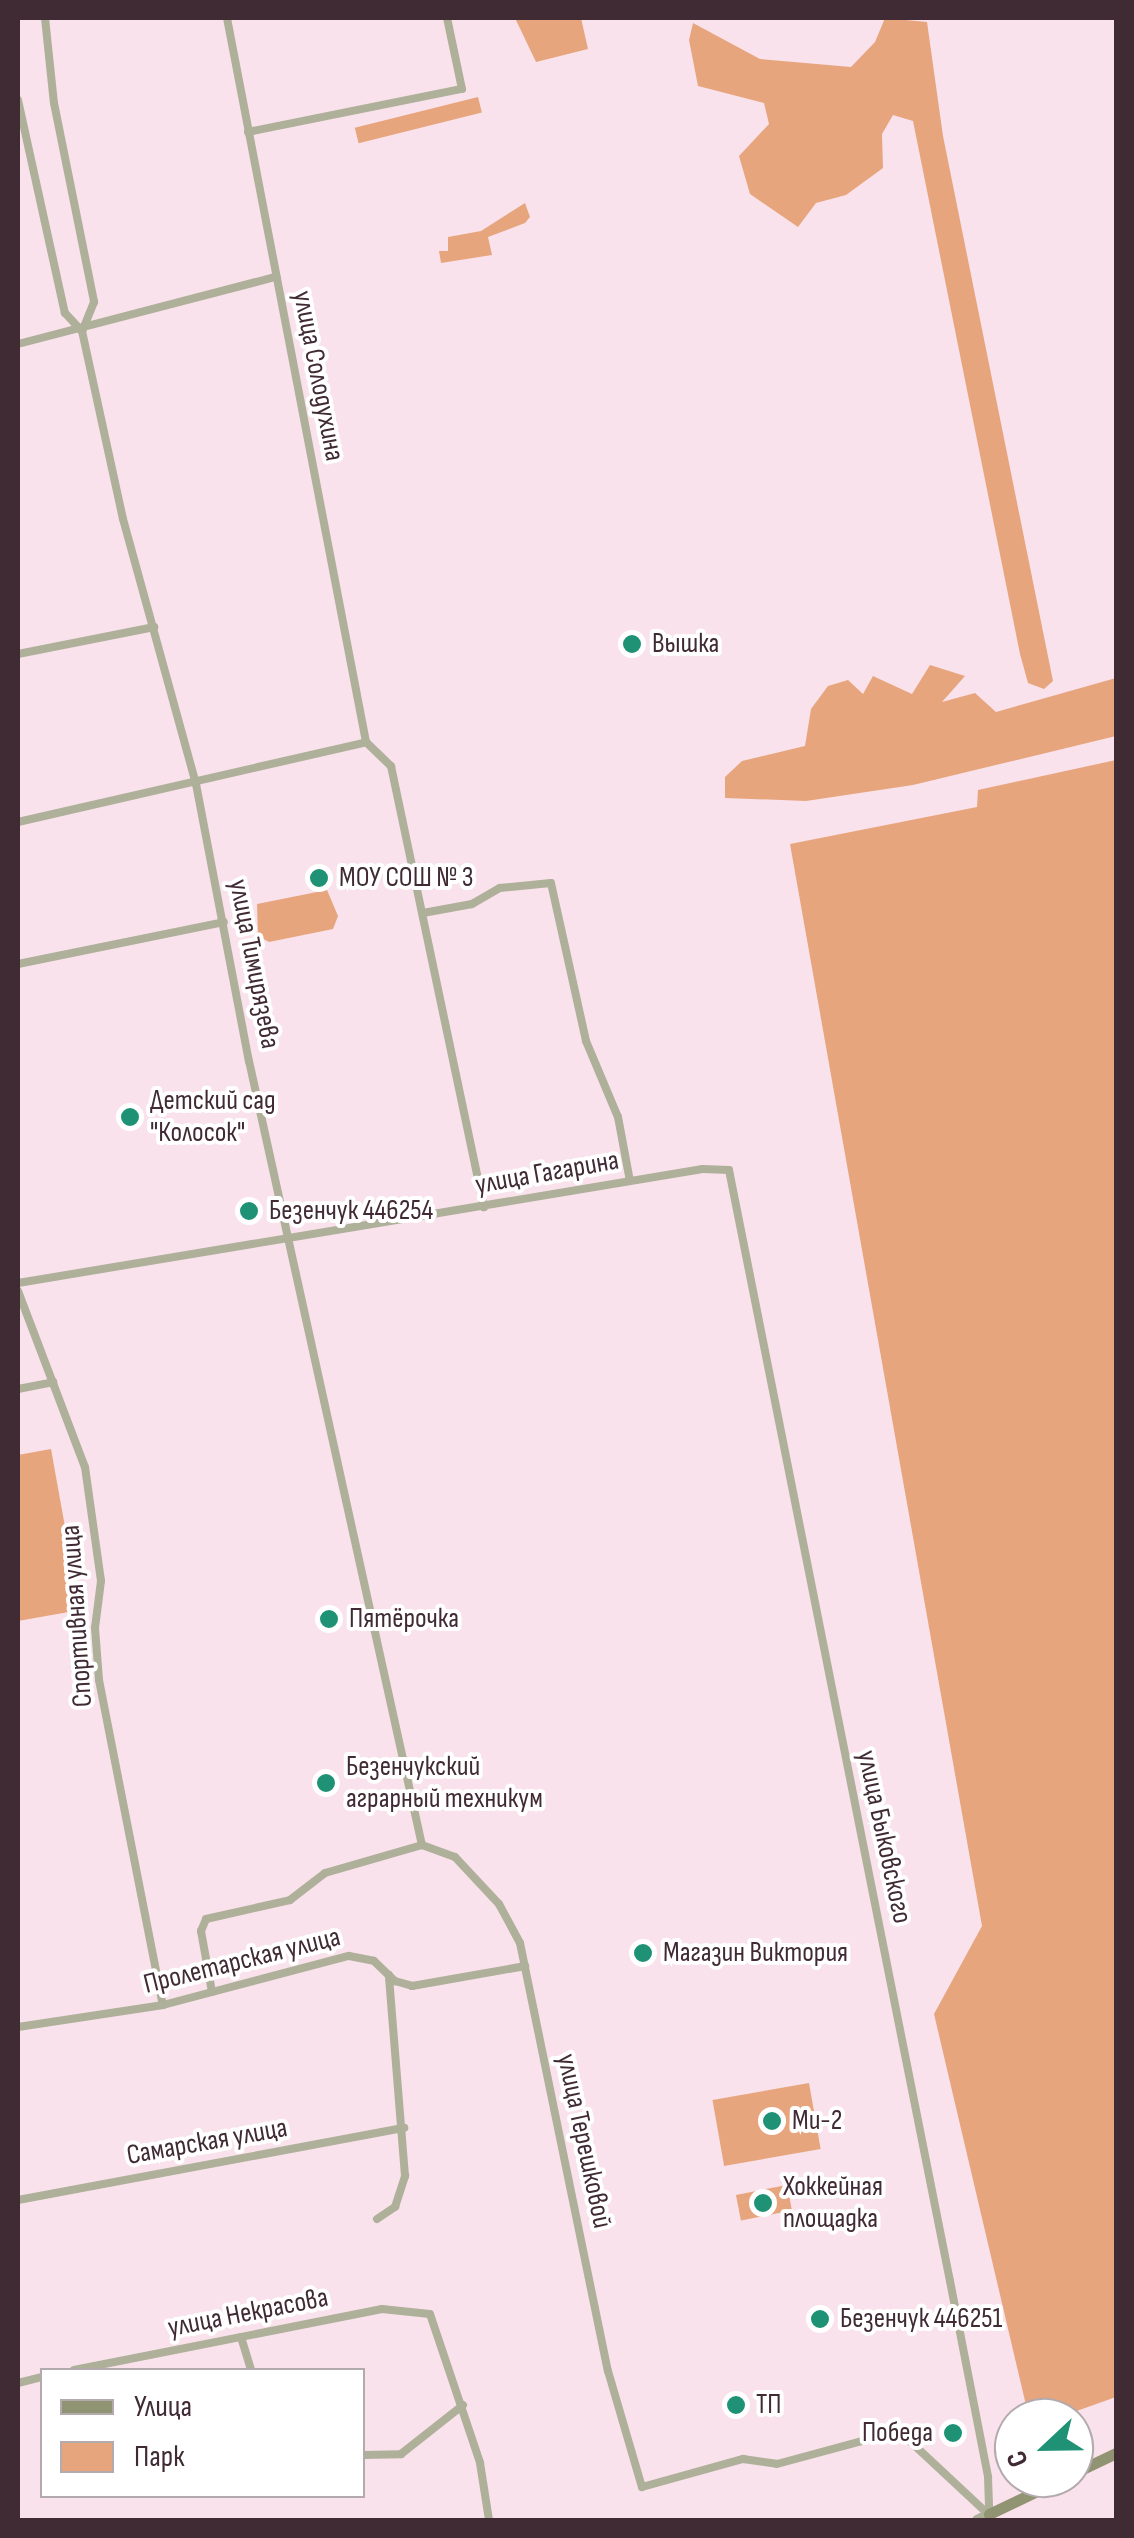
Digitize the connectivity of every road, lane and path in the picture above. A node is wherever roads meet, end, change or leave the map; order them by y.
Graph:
1 (45, 18) edge
2 (227, 18) edge
3 (447, 18) edge
4 (18, 100) edge
5 (248, 132) junction
6 (276, 276) junction
7 (82, 331) junction
8 (18, 344) edge
9 (154, 627) junction
10 (18, 654) edge
11 (366, 742) junction
12 (196, 784) junction
13 (18, 822) edge
14 (423, 913) junction
15 (224, 922) junction
16 (18, 964) edge
17 (729, 1170) joint
18 (630, 1181) junction
19 (484, 1207) junction
20 (288, 1241) junction
21 (18, 1283) edge
22 (18, 1291) edge
23 (53, 1382) junction
24 (18, 1389) edge
25 (422, 1846) junction
26 (526, 1966) junction
27 (388, 1975) junction
28 (212, 1992) junction
29 (163, 2006) junction
30 (18, 2028) edge
31 (404, 2128) junction
32 (18, 2200) edge
33 (377, 2219) dead end
34 (240, 2337) junction
35 (84, 2368) edge
36 (250, 2368) edge
37 (463, 2405) junction
38 (365, 2455) edge
39 (1026, 2498) edge
40 (987, 2519) edge
41 (489, 2520) edge

1 - 7 street
2 - 5 street, улица Солодухина
3 - 5 street
4 - 7 street, улица Тимирязева
5 - 6 street, улица Солодухина
6 - 7 street
6 - 11 street, улица Солодухина
7 - 8 street
7 - 9 street, улица Тимирязева
9 - 10 street
9 - 12 street, улица Тимирязева
11 - 12 street
11 - 14 street
12 - 13 street
12 - 15 street, улица Тимирязева
14 - 18 street
14 - 19 street
15 - 16 street
15 - 20 street, улица Тимирязева
17 - 18 street, улица Гагарина
17 - 40 street, улица Быковского
18 - 19 street, улица Гагарина
19 - 20 street, улица Гагарина
20 - 21 street, улица Гагарина
20 - 25 street, улица Тимирязева
22 - 23 street, Спортивная улица
23 - 24 street
23 - 29 street, Спортивная улица
25 - 26 street, улица Терешковой
25 - 28 street
26 - 27 street, Пролетарская улица
26 - 40 street, улица Терешковой
27 - 28 street, Пролетарская улица
27 - 31 street
28 - 29 street, Пролетарская улица
29 - 30 street, Пролетарская улица
31 - 32 street, Самарская улица
31 - 33 street
34 - 35 street, улица Некрасова
34 - 36 street
34 - 37 street, улица Некрасова
37 - 38 street
37 - 41 street
39 - 40 main road

